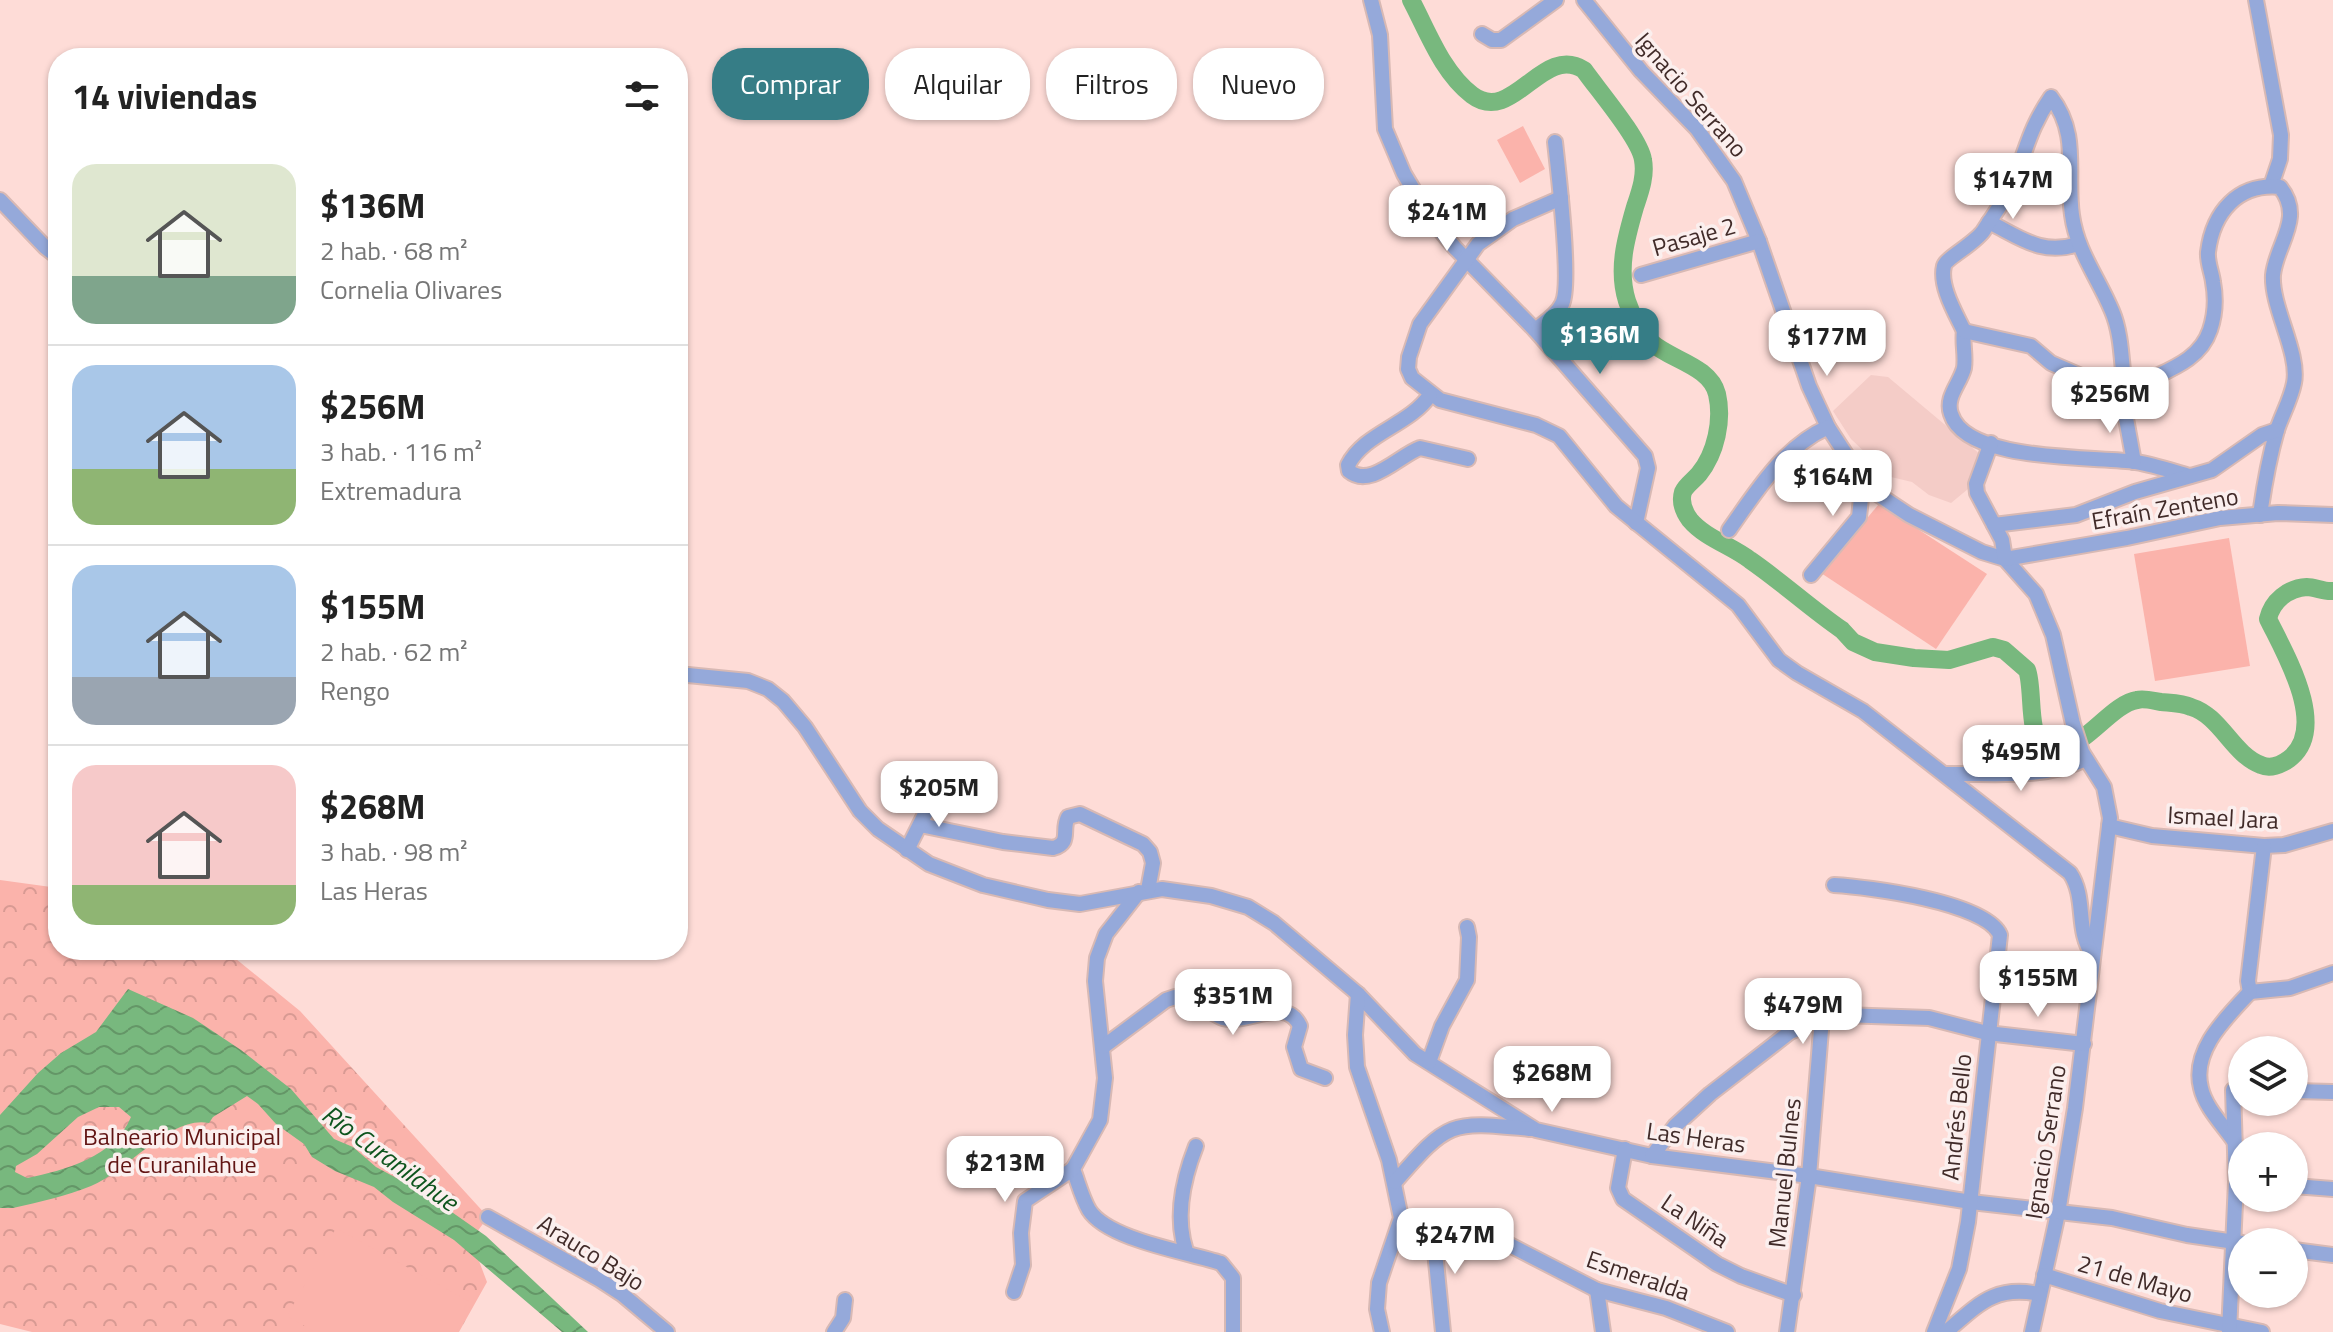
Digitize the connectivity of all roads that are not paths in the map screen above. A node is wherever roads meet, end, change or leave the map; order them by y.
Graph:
1 (1371, 0) edge
2 (1556, 0) edge
3 (1584, 0) edge
4 (2256, 0) edge
5 (1482, 34) dead end
6 (1555, 142) dead end
7 (2271, 186) junction
8 (1561, 198) junction
9 (0, 200) edge
10 (1989, 222) junction
11 (1759, 241) junction
12 (2078, 244) junction
13 (48, 249) edge
14 (1466, 260) junction
15 (1641, 275) dead end
16 (1535, 330) junction
17 (1964, 331) junction
18 (1430, 395) junction
19 (2124, 398) junction
20 (1828, 427) junction
21 (2277, 430) junction
22 (1991, 443) junction
23 (1468, 459) dead end
24 (2134, 462) junction
25 (2190, 476) junction
26 (1868, 485) junction
27 (2260, 515) junction
28 (2333, 515) edge
29 (1636, 523) junction
30 (1994, 525) junction
31 (1729, 530) dead end
32 (2005, 559) junction
33 (1811, 575) dead end
34 (688, 675) edge
35 (2084, 756) junction
36 (1946, 774) junction
37 (937, 790) dead end
38 (920, 825) junction
39 (2109, 826) junction
40 (2333, 831) edge
41 (2264, 846) junction
42 (907, 850) junction
43 (1834, 885) dead end
44 (1138, 893) junction
45 (1467, 927) dead end
46 (2093, 955) junction
47 (2333, 973) edge
48 (2250, 992) junction
49 (1358, 994) junction
50 (1822, 1018) junction
51 (1987, 1033) junction
52 (2084, 1044) junction
53 (1103, 1047) junction
54 (1429, 1062) junction
55 (1325, 1078) dead end
56 (2308, 1091) edge
57 (2333, 1092) edge
58 (1536, 1130) junction
59 (2228, 1134) edge
60 (1196, 1146) dead end
61 (1625, 1149) junction
62 (1652, 1156) junction
63 (1073, 1169) junction
64 (1809, 1176) junction
65 (1395, 1182) junction
66 (2308, 1187) edge
67 (2333, 1189) edge
68 (1971, 1202) junction
69 (2058, 1213) junction
70 (488, 1217) dead end
71 (1401, 1218) junction
72 (1432, 1221) junction
73 (2228, 1241) edge
74 (1186, 1251) junction
75 (2308, 1252) edge
76 (2333, 1255) edge
77 (2044, 1275) junction
78 (1597, 1290) junction
79 (1014, 1292) dead end
80 (2040, 1294) junction
81 (1794, 1295) junction
82 (845, 1300) dead end
83 (2231, 1308) edge
84 (2229, 1329) edge
85 (667, 1332) edge
86 (834, 1332) edge
87 (1233, 1332) edge
88 (1382, 1332) edge
89 (1443, 1332) edge
90 (1603, 1332) edge
91 (1727, 1332) edge
92 (1787, 1332) edge
93 (1934, 1332) edge
94 (1946, 1332) edge
95 (2032, 1332) edge
96 (2262, 1332) edge

1 - 14 street
2 - 5 street
3 - 11 street, Ignacio Serrano
4 - 7 street
6 - 8 street
7 - 19 street
7 - 21 street
8 - 14 street
8 - 16 street
9 - 13 street
10 - 12 street
10 - 12 street
10 - 17 street
11 - 15 street, Pasaje 2
11 - 20 street, Ignacio Serrano
12 - 19 street
14 - 16 street
14 - 18 street
16 - 29 street
17 - 19 street
17 - 22 street
18 - 23 street
18 - 29 street
19 - 24 street
20 - 26 street, Ignacio Serrano
20 - 31 street
21 - 25 street
21 - 27 street
22 - 24 street
22 - 30 street
24 - 25 street
25 - 30 street
26 - 32 street, Ignacio Serrano
26 - 33 street
27 - 28 street, Efraín Zenteno
27 - 32 street, Efraín Zenteno
29 - 36 street
30 - 32 street
32 - 35 street, Ignacio Serrano
34 - 42 street, Las Heras
35 - 36 street
35 - 39 street, Ignacio Serrano
36 - 46 street
37 - 38 street
38 - 42 street
38 - 44 street
39 - 41 street, Ismael Jara
39 - 46 street, Ignacio Serrano
40 - 41 street, Ismael Jara
41 - 48 street
42 - 44 street, Las Heras
43 - 51 street, Andrés Bello
44 - 49 street, Las Heras
44 - 53 street
45 - 54 street
46 - 52 street, Ignacio Serrano
47 - 48 street
48 - 59 street
49 - 54 street, Las Heras
49 - 65 street
50 - 51 street
50 - 62 street
50 - 64 street, Manuel Bulnes
51 - 52 street
51 - 68 street, Andrés Bello
52 - 69 street, Ignacio Serrano
53 - 55 street
53 - 63 street
54 - 58 street, Las Heras
56 - 57 street
58 - 61 street, Las Heras
58 - 65 street
60 - 74 street
61 - 62 street, Las Heras
61 - 81 street, La Niña
62 - 64 street, Las Heras
63 - 74 street
63 - 79 street
64 - 68 street, Las Heras
64 - 81 street, Manuel Bulnes
65 - 71 street
66 - 67 street
68 - 69 street, Las Heras
68 - 93 street, Andrés Bello
69 - 73 street, Las Heras
69 - 77 street, Ignacio Serrano
70 - 85 street, Arauco Bajo
71 - 72 street, Esmeralda
71 - 88 street
72 - 78 street, Esmeralda
72 - 89 street
74 - 87 street
75 - 76 street
77 - 80 street, Ignacio Serrano
77 - 84 street, 21 de Mayo
78 - 90 street
78 - 91 street, Esmeralda
80 - 94 street
80 - 95 street, Ignacio Serrano
81 - 92 street, Manuel Bulnes
82 - 86 street
83 - 84 street
84 - 96 street, 21 de Mayo

